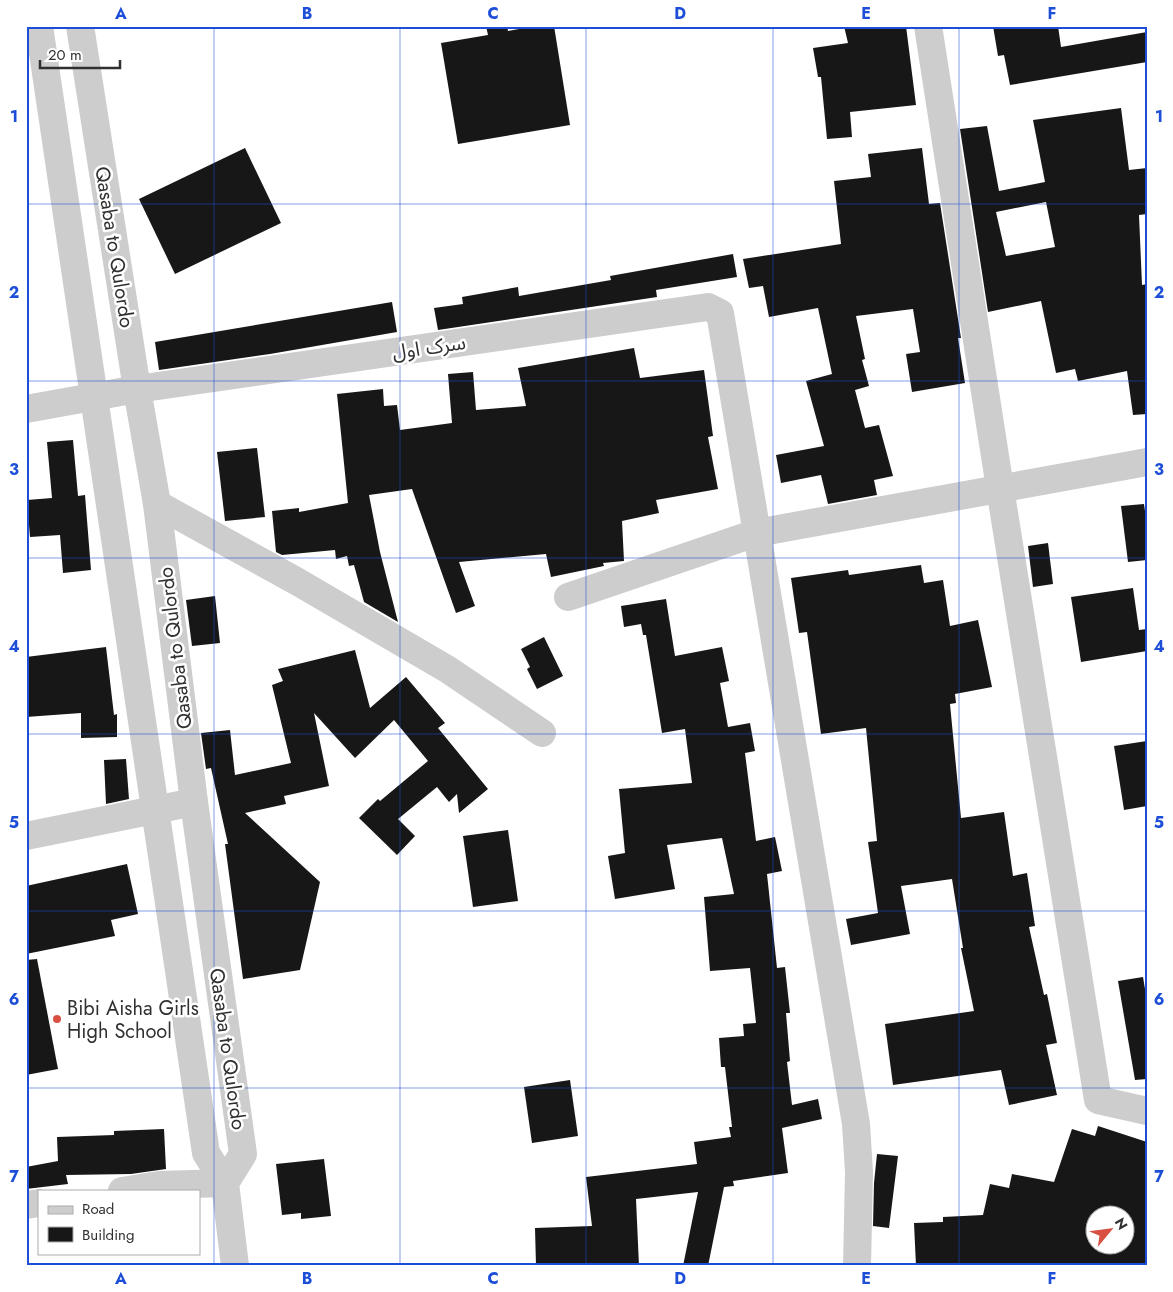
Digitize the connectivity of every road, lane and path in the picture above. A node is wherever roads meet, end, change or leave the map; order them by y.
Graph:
1 (39, 26) edge
2 (80, 26) edge
3 (928, 26) edge
4 (137, 389) junction
5 (94, 397) junction
6 (26, 409) edge
7 (1147, 462) edge
8 (1000, 488) junction
9 (157, 504) junction
10 (756, 533) junction
11 (568, 597) dead end
12 (542, 733) dead end
13 (194, 802) junction
14 (155, 810) junction
15 (26, 836) edge
16 (1147, 1111) edge
17 (225, 1182) junction
18 (128, 1190) edge
19 (235, 1266) edge
20 (857, 1266) edge

1 - 5 street
2 - 4 street, Qasaba to Qulordo
3 - 8 street
4 - 5 street, سرک اول
4 - 9 street, Qasaba to Qulordo
4 - 10 street, سرک اول
5 - 6 street, سرک اول
5 - 14 street
7 - 8 street
8 - 10 street
8 - 16 street
9 - 12 street
9 - 13 street, Qasaba to Qulordo
10 - 11 street
10 - 20 street
13 - 14 street
13 - 17 street, Qasaba to Qulordo
14 - 15 street
14 - 17 street
17 - 18 street
17 - 19 street

